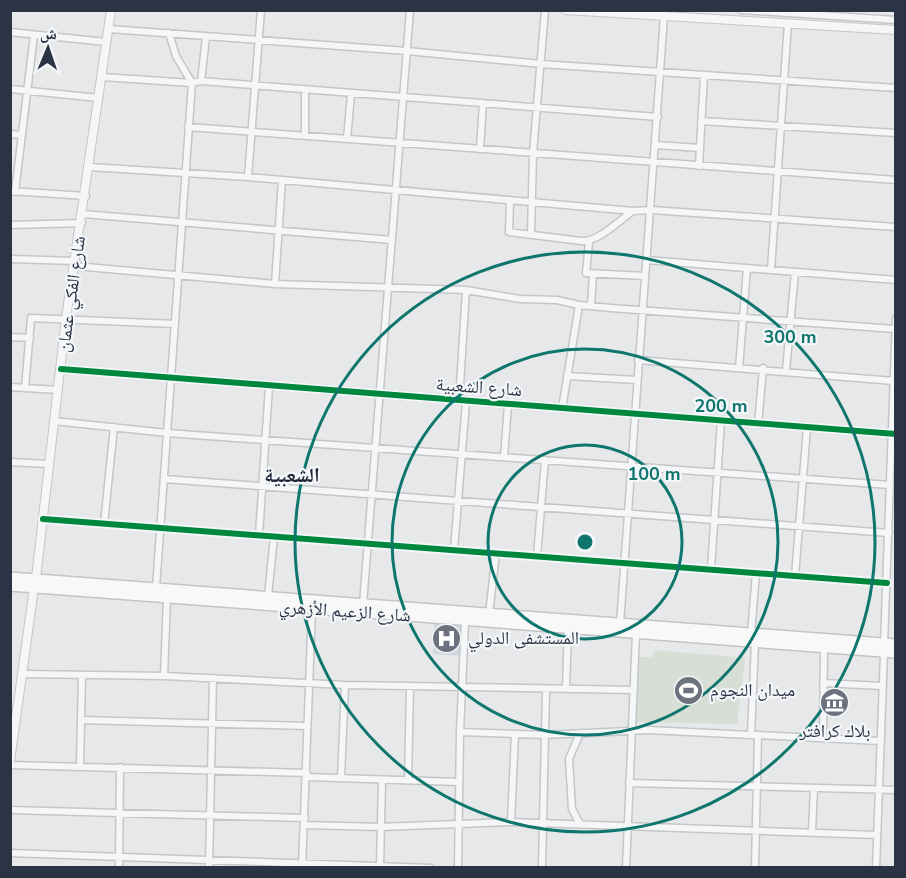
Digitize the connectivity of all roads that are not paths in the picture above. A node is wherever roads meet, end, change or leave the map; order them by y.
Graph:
1 (111, 10) edge
2 (261, 10) edge
3 (410, 10) edge
4 (545, 10) edge
5 (566, 10) edge
6 (741, 10) edge
7 (750, 11) edge
8 (600, 12) edge
9 (726, 15) edge
10 (664, 16) junction
11 (896, 20) edge
12 (788, 23) junction
13 (108, 29) junction
14 (896, 30) edge
15 (10, 32) edge
16 (170, 33) junction
17 (34, 35) junction
18 (206, 37) junction
19 (106, 42) junction
20 (259, 42) junction
21 (406, 51) junction
22 (541, 64) junction
23 (661, 73) junction
24 (704, 75) junction
25 (102, 76) junction
26 (201, 81) junction
27 (785, 81) junction
28 (192, 83) junction
29 (256, 87) junction
30 (896, 88) edge
31 (10, 89) edge
32 (305, 90) junction
33 (27, 91) junction
34 (351, 94) junction
35 (99, 98) junction
36 (403, 98) junction
37 (483, 104) junction
38 (537, 108) junction
39 (658, 117) junction
40 (701, 121) junction
41 (188, 127) junction
42 (782, 127) junction
43 (252, 131) junction
44 (896, 133) edge
45 (10, 134) edge
46 (22, 135) junction
47 (305, 135) junction
48 (347, 139) junction
49 (399, 143) junction
50 (656, 146) junction
51 (700, 148) junction
52 (480, 149) junction
53 (533, 153) junction
54 (655, 163) junction
55 (699, 166) junction
56 (90, 167) junction
57 (778, 172) junction
58 (184, 173) junction
59 (248, 177) junction
60 (282, 180) junction
61 (896, 180) edge
62 (397, 189) junction
63 (13, 192) edge
64 (86, 196) junction
65 (510, 201) junction
66 (531, 203) junction
67 (651, 210) junction
68 (633, 211) junction
69 (82, 219) junction
70 (775, 219) junction
71 (181, 223) junction
72 (10, 225) edge
73 (896, 227) edge
74 (280, 231) junction
75 (531, 235) junction
76 (392, 240) junction
77 (589, 242) junction
78 (10, 259) edge
79 (647, 260) junction
80 (75, 263) junction
81 (747, 268) junction
82 (771, 270) junction
83 (795, 272) junction
84 (594, 274) junction
85 (645, 276) junction
86 (178, 277) junction
87 (896, 280) edge
88 (275, 284) junction
89 (389, 289) junction
90 (466, 290) junction
91 (579, 305) junction
92 (591, 306) junction
93 (642, 309) junction
94 (66, 318) junction
95 (744, 318) junction
96 (896, 318) edge
97 (790, 322) junction
98 (174, 324) junction
99 (895, 329) edge
100 (10, 337) edge
101 (30, 338) junction
102 (638, 360) junction
103 (739, 368) junction
104 (763, 368) junction
105 (61, 369) junction
106 (786, 370) junction
107 (567, 376) junction
108 (171, 378) junction
109 (637, 380) junction
110 (894, 381) junction
111 (269, 386) junction
112 (10, 387) edge
113 (25, 388) junction
114 (58, 390) junction
115 (381, 395) junction
116 (463, 401) junction
117 (508, 405) junction
118 (562, 409) junction
119 (635, 414) junction
120 (54, 421) junction
121 (721, 421) junction
122 (758, 424) junction
123 (114, 427) junction
124 (807, 428) junction
125 (167, 433) junction
126 (893, 434) edge
127 (265, 440) junction
128 (376, 448) junction
129 (462, 454) junction
130 (504, 457) junction
131 (545, 460) junction
132 (10, 462) edge
133 (49, 464) junction
134 (631, 466) junction
135 (717, 472) junction
136 (164, 479) junction
137 (802, 479) junction
138 (890, 485) junction
139 (262, 486) junction
140 (372, 494) junction
141 (458, 501) junction
142 (541, 507) junction
143 (628, 514) junction
144 (43, 519) junction
145 (714, 520) junction
146 (104, 524) junction
147 (798, 527) junction
148 (160, 528) junction
149 (889, 534) junction
150 (259, 535) junction
151 (274, 537) junction
152 (368, 544) junction
153 (454, 550) junction
154 (496, 553) junction
155 (537, 556) junction
156 (624, 563) junction
157 (711, 569) junction
158 (756, 573) junction
159 (795, 576) junction
160 (10, 577) edge
161 (35, 583) junction
162 (887, 583) junction
163 (10, 586) edge
164 (156, 588) junction
165 (268, 596) junction
166 (167, 598) junction
167 (363, 604) junction
168 (312, 609) junction
169 (489, 614) junction
170 (465, 621) junction
171 (620, 624) junction
172 (568, 628) junction
173 (636, 634) junction
174 (753, 638) junction
175 (896, 644) edge
176 (884, 648) junction
177 (825, 650) junction
178 (896, 654) edge
179 (23, 674) junction
180 (82, 675) junction
181 (164, 676) junction
182 (213, 678) junction
183 (308, 683) junction
184 (823, 683) junction
185 (345, 685) junction
186 (411, 686) junction
187 (882, 686) junction
188 (462, 687) junction
189 (546, 689) junction
190 (566, 689) junction
191 (634, 690) junction
192 (81, 720) junction
193 (212, 724) junction
194 (307, 726) junction
195 (460, 732) junction
196 (632, 732) junction
197 (580, 733) junction
198 (515, 734) junction
199 (545, 735) junction
200 (754, 735) junction
201 (823, 738) junction
202 (880, 741) junction
203 (12, 743) edge
204 (10, 763) edge
205 (80, 766) junction
206 (120, 767) junction
207 (212, 770) junction
208 (307, 775) junction
209 (341, 778) junction
210 (382, 780) junction
211 (408, 781) junction
212 (459, 782) junction
213 (629, 783) junction
214 (756, 786) junction
215 (814, 788) junction
216 (880, 790) junction
217 (896, 790) edge
218 (10, 810) edge
219 (120, 814) junction
220 (210, 816) junction
221 (305, 822) junction
222 (511, 822) junction
223 (543, 823) junction
224 (458, 824) junction
225 (580, 824) junction
226 (628, 825) junction
227 (381, 827) junction
228 (755, 829) junction
229 (812, 831) junction
230 (877, 835) junction
231 (10, 853) edge
232 (119, 857) junction
233 (210, 859) junction
234 (302, 865) edge
235 (380, 866) edge
236 (119, 867) edge
237 (209, 867) edge
238 (431, 867) edge
239 (458, 867) edge
240 (542, 867) edge
241 (626, 867) edge
242 (755, 867) edge
243 (876, 867) edge

1 - 13 street, شارع الفكي عثمان
2 - 20 street
3 - 21 street
4 - 22 street
5 - 8 street
6 - 7 street
7 - 11 street
8 - 10 street
9 - 10 street
9 - 12 street
10 - 23 street
12 - 14 street
12 - 27 street
13 - 16 street
13 - 19 street, شارع الفكي عثمان
15 - 17 street
16 - 18 street
16 - 28 street
17 - 19 street
17 - 33 street
18 - 20 street
18 - 26 street
19 - 25 street, شارع الفكي عثمان
20 - 21 street
20 - 29 street
21 - 22 street
21 - 36 street
22 - 23 street
22 - 38 street
23 - 24 street
23 - 39 street
24 - 27 street
24 - 40 street
25 - 28 street
25 - 35 street, شارع الفكي عثمان
26 - 28 street
26 - 29 street
27 - 30 street
27 - 42 street
28 - 41 street
29 - 32 street
29 - 43 street
31 - 33 street
32 - 34 street
32 - 47 street
33 - 35 street
33 - 46 street
34 - 36 street
34 - 48 street
35 - 56 street, شارع الفكي عثمان
36 - 37 street
36 - 49 street
37 - 38 street
37 - 52 street
38 - 39 street
38 - 53 street
39 - 50 street
40 - 42 street
40 - 51 street
41 - 43 street
41 - 58 street
42 - 44 street
42 - 57 street
43 - 47 street
43 - 59 street
45 - 46 street
46 - 63 street
47 - 48 street
48 - 49 street
49 - 52 street
49 - 62 street
50 - 51 street
50 - 54 street
51 - 55 street
52 - 53 street
53 - 54 street
53 - 66 street
54 - 55 street
54 - 67 street
55 - 57 street
56 - 58 street
56 - 64 street, شارع الفكي عثمان
57 - 61 street
57 - 70 street
58 - 59 street
58 - 71 street
59 - 60 street
60 - 62 street
60 - 74 street
62 - 65 street
62 - 76 street
63 - 64 street
64 - 69 street, شارع الفكي عثمان
65 - 66 street
65 - 75 street
66 - 68 street
66 - 75 street
67 - 68 street
67 - 70 street
67 - 79 street
68 - 77 street
69 - 71 street
69 - 72 street
69 - 80 street, شارع الفكي عثمان
70 - 73 street
70 - 82 street
71 - 74 street
71 - 86 street
74 - 76 street
74 - 88 street
75 - 77 street
76 - 89 street
77 - 84 street
78 - 80 street
79 - 81 street
79 - 85 street
80 - 86 street
80 - 94 street, شارع الفكي عثمان
81 - 82 street
81 - 95 street
82 - 83 street
83 - 87 street
83 - 97 street
84 - 85 street
84 - 92 street
85 - 93 street
86 - 88 street
86 - 98 street
88 - 89 street
89 - 90 street
89 - 115 street
90 - 91 street
90 - 116 street
91 - 92 street
91 - 107 street
92 - 93 street
93 - 95 street
93 - 102 street
94 - 98 street
94 - 101 street
94 - 105 street, شارع الفكي عثمان
95 - 97 street
95 - 103 street
96 - 99 street
97 - 99 street
97 - 106 street
98 - 108 street
99 - 110 street
100 - 101 street
101 - 113 street
102 - 103 street
102 - 109 street
103 - 104 street
104 - 106 street
104 - 122 street
105 - 108 street, شارع الشعبية
105 - 114 street, شارع الفكي عثمان
106 - 110 street
107 - 109 street
107 - 118 street
108 - 111 street, شارع الشعبية
108 - 125 street
109 - 119 street
110 - 126 street
111 - 115 street, شارع الشعبية
111 - 127 street
112 - 113 street
113 - 114 street
114 - 120 street, شارع الفكي عثمان
115 - 116 street, شارع الشعبية
115 - 128 street
116 - 117 street, شارع الشعبية
116 - 129 street
117 - 118 street, شارع الشعبية
117 - 130 street
118 - 119 street, شارع الشعبية
119 - 121 street, شارع الشعبية
119 - 134 street
120 - 123 street
120 - 133 street, شارع الفكي عثمان
121 - 122 street, شارع الشعبية
121 - 135 street
122 - 124 street, شارع الشعبية
123 - 125 street
123 - 146 street
124 - 126 street, شارع الشعبية
124 - 137 street
125 - 127 street
125 - 136 street
126 - 138 street
127 - 128 street
127 - 139 street
128 - 129 street
128 - 140 street
129 - 130 street
129 - 141 street
130 - 131 street
131 - 134 street
131 - 142 street
132 - 133 street
133 - 144 street, شارع الفكي عثمان
134 - 135 street
134 - 143 street
135 - 137 street
135 - 145 street
136 - 139 street
136 - 148 street
137 - 138 street
137 - 147 street
138 - 149 street
139 - 140 street
139 - 150 street
140 - 141 street
140 - 152 street
141 - 142 street
141 - 153 street
142 - 143 street
142 - 155 street
143 - 145 street
143 - 156 street
144 - 146 street
144 - 161 street, شارع الفكي عثمان
145 - 147 street
145 - 157 street
146 - 148 street
147 - 149 street
147 - 159 street
148 - 150 street
148 - 164 street
149 - 162 street
150 - 151 street
151 - 152 street
151 - 165 street
152 - 153 street
152 - 167 street
153 - 154 street
154 - 155 street
154 - 169 street
155 - 156 street
156 - 157 street
156 - 171 street
157 - 158 street
158 - 159 street
158 - 174 street
159 - 162 street
160 - 161 main road, شارع الزعيم الأزهري
161 - 163 main road, شارع الزعيم الأزهري
161 - 164 main road, شارع الزعيم الأزهري
161 - 166 main road, شارع الزعيم الأزهري
161 - 179 street, شارع الفكي عثمان
162 - 176 street
164 - 165 main road, شارع الزعيم الأزهري
165 - 167 main road, شارع الزعيم الأزهري
166 - 168 main road, شارع الزعيم الأزهري
166 - 181 street
167 - 169 main road, شارع الزعيم الأزهري
168 - 170 main road, شارع الزعيم الأزهري
168 - 183 street
169 - 171 main road, شارع الزعيم الأزهري
170 - 172 main road, شارع الزعيم الأزهري
170 - 188 street
171 - 174 main road, شارع الزعيم الأزهري
172 - 173 main road, شارع الزعيم الأزهري
172 - 190 street
173 - 174 main road, شارع الزعيم الأزهري
173 - 191 street
174 - 176 main road, شارع الزعيم الأزهري
174 - 177 main road, شارع الزعيم الأزهري
174 - 200 street
175 - 176 main road, شارع الزعيم الأزهري
176 - 177 main road, شارع الزعيم الأزهري
176 - 178 main road, شارع الزعيم الأزهري
176 - 187 street
177 - 184 street
179 - 180 street
179 - 203 street, شارع الفكي عثمان
180 - 181 street
180 - 192 street
181 - 182 street
182 - 183 street
182 - 193 street
183 - 185 street
183 - 194 street
184 - 187 street
184 - 201 street
185 - 186 street
185 - 209 street
186 - 188 street
186 - 211 street
187 - 202 street
188 - 189 street
188 - 195 street
189 - 190 street
189 - 199 street
190 - 191 street
191 - 196 street
192 - 193 street
192 - 205 street
193 - 194 street
193 - 207 street
194 - 208 street
195 - 198 street
195 - 212 street
196 - 197 street
196 - 200 street
196 - 213 street
197 - 199 street
197 - 225 street
198 - 199 street
198 - 222 street
199 - 223 street
200 - 201 street
200 - 214 street
201 - 202 street
202 - 216 street
203 - 204 street, شارع الفكي عثمان
204 - 205 street
205 - 206 street
206 - 207 street
206 - 219 street
207 - 208 street
207 - 220 street
208 - 209 street
208 - 221 street
209 - 210 street
210 - 211 street
210 - 227 street
211 - 212 street
212 - 224 street
213 - 214 street
213 - 226 street
214 - 215 street
214 - 228 street
215 - 216 street
215 - 229 street
216 - 217 street
216 - 230 street
218 - 219 street
219 - 220 street
219 - 232 street
220 - 221 street
220 - 233 street
221 - 227 street
221 - 234 street
222 - 223 street
222 - 224 street
223 - 225 street
223 - 240 street
224 - 227 street
224 - 239 street
225 - 226 street
226 - 228 street
226 - 241 street
227 - 235 street
228 - 229 street
228 - 242 street
229 - 230 street
230 - 243 street
231 - 232 street
232 - 233 street
232 - 236 street
233 - 234 street
233 - 237 street
234 - 235 street
235 - 238 street

